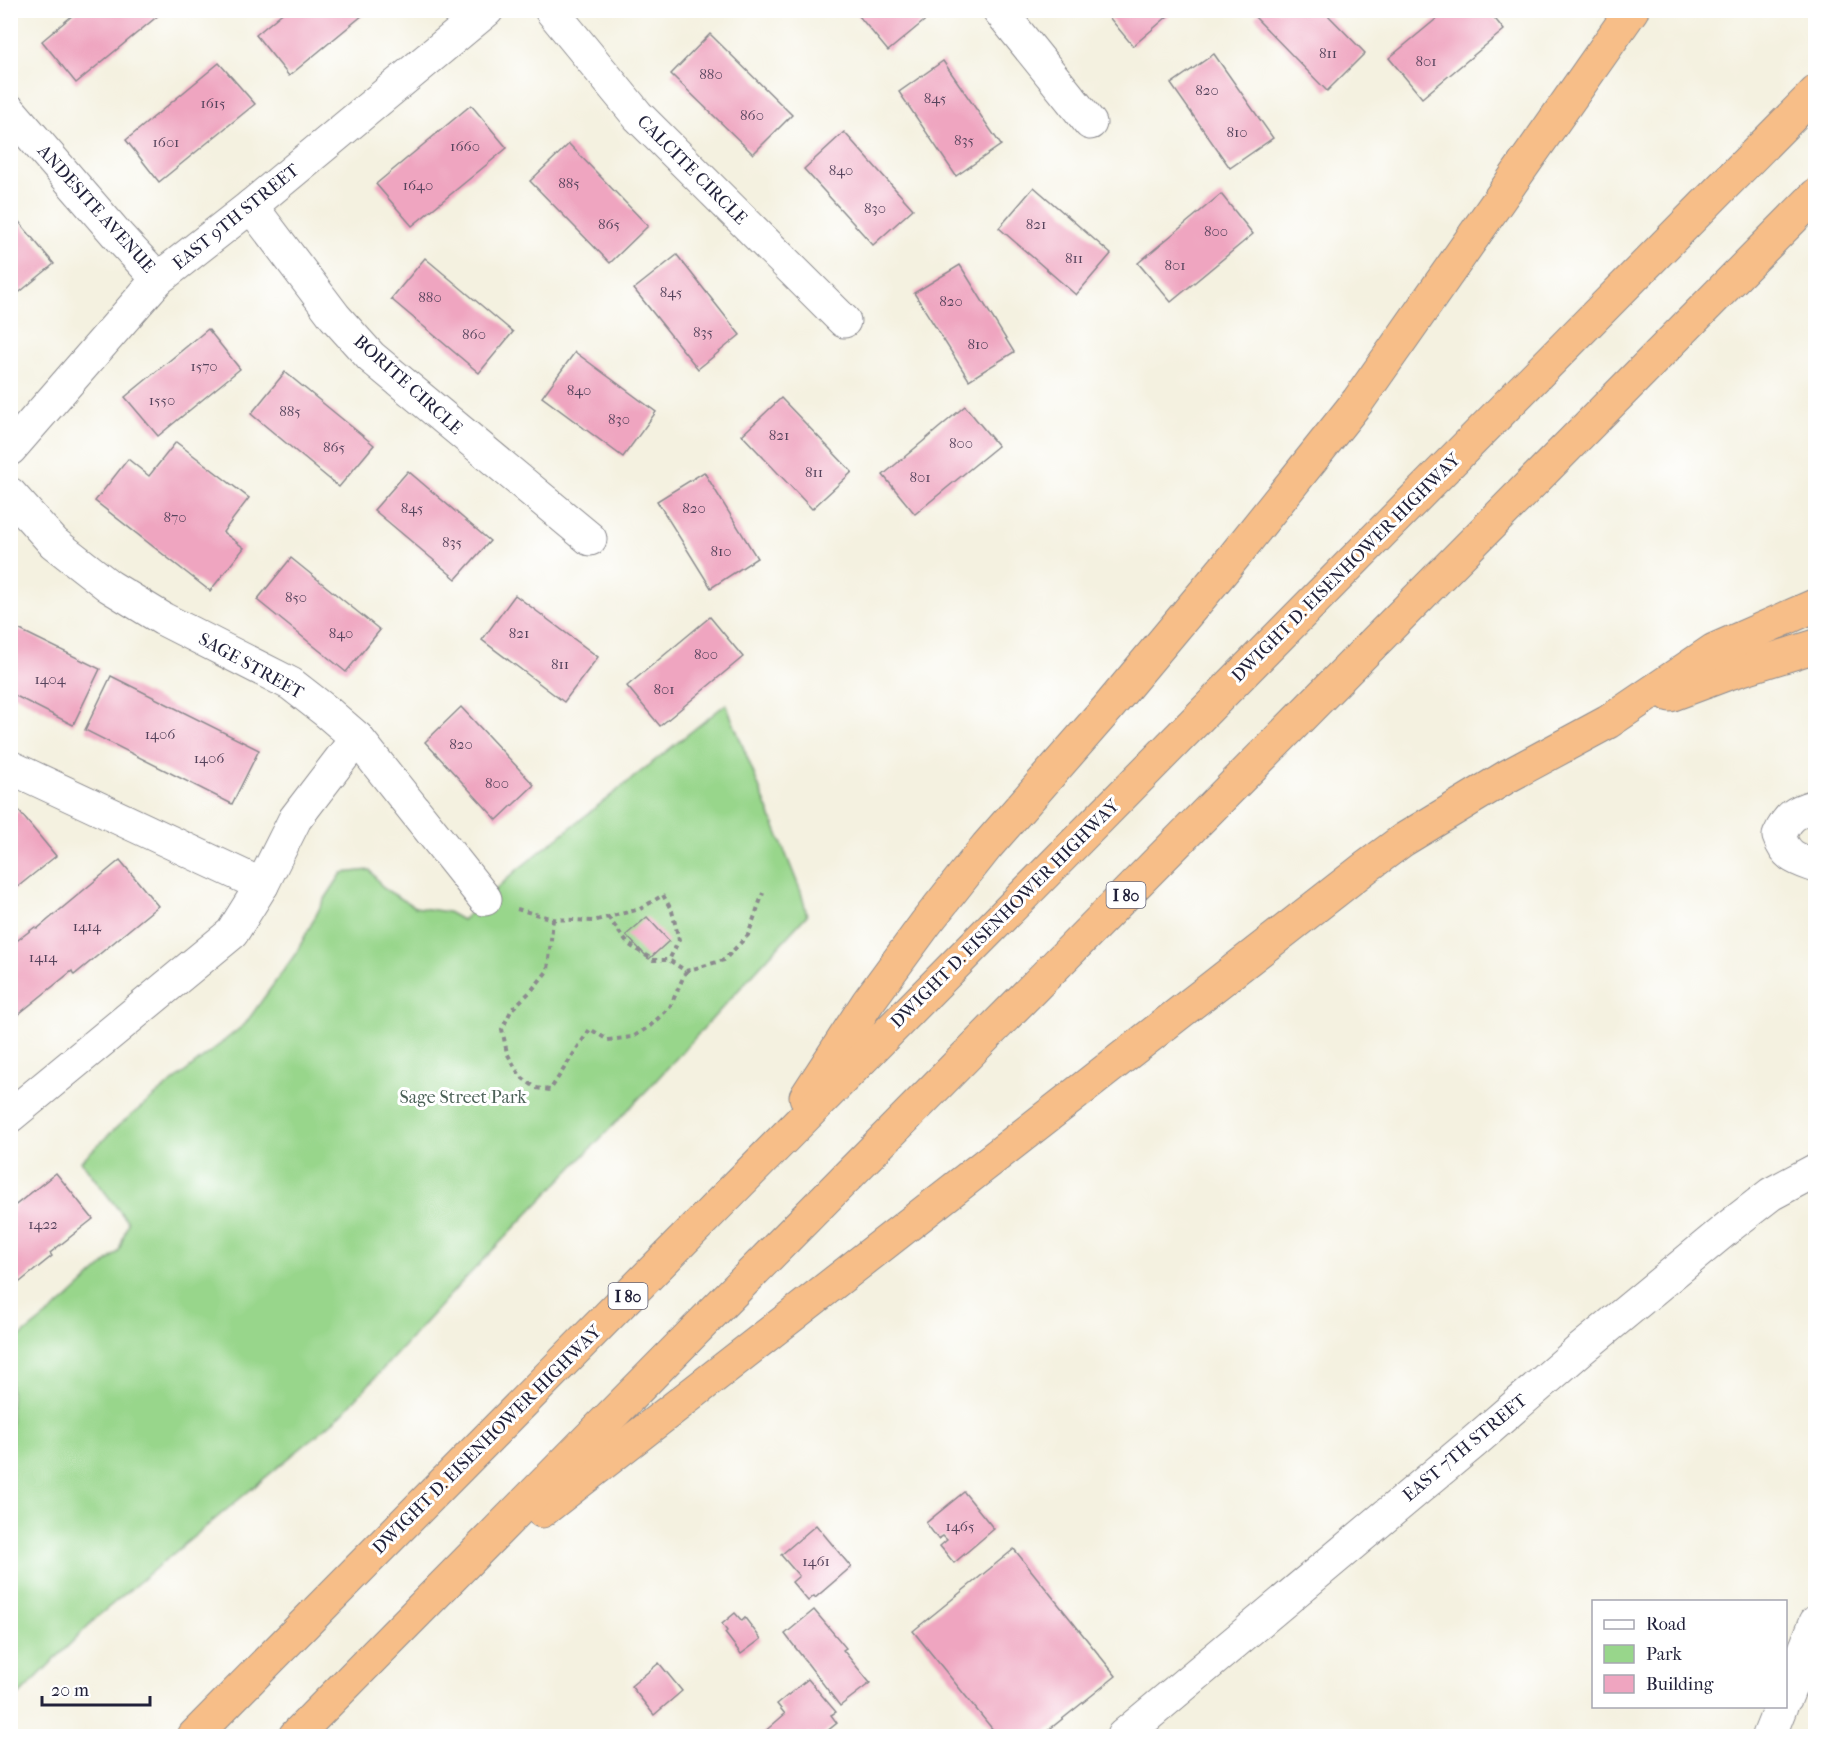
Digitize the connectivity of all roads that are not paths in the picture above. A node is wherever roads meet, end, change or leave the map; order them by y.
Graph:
1 (487, 10) edge
2 (551, 10) edge
3 (999, 10) edge
4 (1632, 10) edge
5 (1815, 92) edge
6 (10, 111) edge
7 (1090, 123) dead end
8 (1815, 195) edge
9 (251, 206) junction
10 (159, 279) junction
11 (844, 321) dead end
12 (10, 449) edge
13 (10, 494) edge
14 (590, 539) dead end
15 (1815, 605) edge
16 (1815, 646) edge
17 (1608, 722) junction
18 (357, 738) junction
19 (10, 767) edge
20 (1815, 806) edge
21 (1815, 866) edge
22 (262, 885) junction
23 (485, 899) road end
24 (10, 1116) edge
25 (776, 1146) junction
26 (1815, 1170) edge
27 (436, 1594) junction
28 (1815, 1622) edge
29 (1787, 1691) edge
30 (1782, 1708) edge
31 (1139, 1732) edge
32 (194, 1737) edge
33 (295, 1737) edge
34 (1769, 1737) edge

1 - 9 street, EAST 9TH STREET
2 - 11 street, CALCITE CIRCLE
3 - 7 street
4 - 25 highway
5 - 25 highway, DWIGHT D. EISENHOWER HIGHWAY / I 80
6 - 10 street, ANDESITE AVENUE
8 - 27 highway, I 80
9 - 10 street, EAST 9TH STREET
9 - 14 street, BORITE CIRCLE
10 - 12 street, EAST 9TH STREET
13 - 18 street, SAGE STREET
15 - 17 highway
16 - 17 highway
17 - 27 highway
18 - 22 street
18 - 23 street, SAGE STREET
19 - 22 street
20 - 21 street
22 - 24 street
25 - 32 highway, DWIGHT D. EISENHOWER HIGHWAY / I 80
26 - 31 street, EAST 7TH STREET
27 - 33 highway, I 80
28 - 29 street
30 - 34 street

